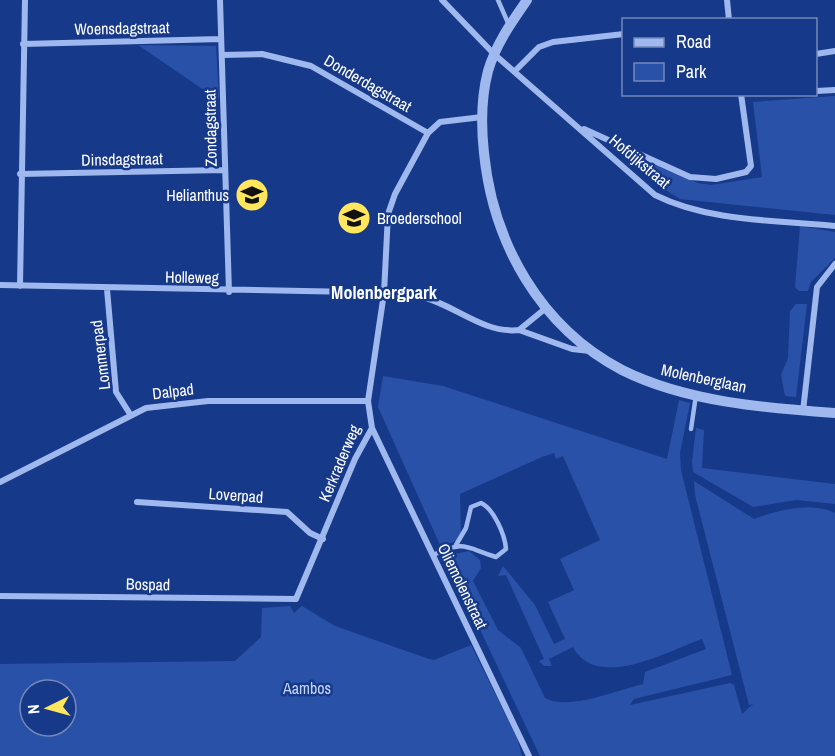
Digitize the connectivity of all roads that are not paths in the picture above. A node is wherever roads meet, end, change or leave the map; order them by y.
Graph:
1 (25, 0) edge
2 (220, 0) edge
3 (442, 0) edge
4 (498, 0) edge
5 (527, 0) edge
6 (727, 0) edge
7 (729, 18) edge
8 (509, 26) junction
9 (622, 34) edge
10 (221, 39) junction
11 (23, 44) junction
12 (835, 51) edge
13 (494, 54) junction
14 (817, 54) edge
15 (222, 55) junction
16 (515, 71) junction
17 (835, 90) edge
18 (817, 91) edge
19 (741, 96) edge
20 (482, 117) junction
21 (578, 127) junction
22 (428, 133) junction
23 (224, 170) junction
24 (20, 174) junction
25 (835, 226) edge
26 (835, 264) edge
27 (0, 285) edge
28 (20, 286) junction
29 (107, 289) junction
30 (229, 292) junction
31 (384, 293) junction
32 (546, 308) junction
33 (519, 330) junction
34 (594, 352) junction
35 (696, 395) junction
36 (368, 400) junction
37 (803, 411) junction
38 (130, 414) junction
39 (835, 414) edge
40 (372, 428) junction
41 (691, 429) dead end
42 (0, 482) edge
43 (137, 502) dead end
44 (323, 539) junction
45 (456, 545) junction
46 (433, 555) junction
47 (0, 596) edge
48 (296, 599) joint
49 (529, 756) edge

1 - 11 street
2 - 10 street, Zondagstraat
3 - 13 street, Hofdijkstraat
4 - 8 lane
5 - 8 street
6 - 7 street
8 - 13 street
9 - 16 street
10 - 11 street, Woensdagstraat
10 - 15 street, Zondagstraat
11 - 24 street
12 - 14 street
13 - 16 street, Hofdijkstraat
13 - 20 street
15 - 22 street, Donderdagstraat
15 - 23 street, Zondagstraat
16 - 21 street, Hofdijkstraat
17 - 18 street
19 - 21 street
20 - 22 street
20 - 32 street, Molenberglaan
21 - 25 street, Hofdijkstraat
22 - 31 street, Kerkraderweg
23 - 24 street, Dinsdagstraat
23 - 30 street, Zondagstraat
24 - 28 street
26 - 37 street
27 - 28 street, Holleweg
28 - 29 street, Holleweg
29 - 30 street, Holleweg
29 - 38 street, Lommerpad
30 - 31 street, Holleweg
31 - 33 street, Holleweg
31 - 36 street, Kerkraderweg
32 - 33 street
32 - 34 street, Molenberglaan
33 - 34 street, Holleweg
34 - 35 street, Molenberglaan
35 - 37 street, Molenberglaan
35 - 41 lane
36 - 38 street, Dalpad
36 - 40 street, Kerkraderweg
37 - 39 street, Molenberglaan
38 - 42 street, Dalpad
40 - 44 street, Kerkraderweg
40 - 46 street, Oliemolenstraat
43 - 44 street, Loverpad
44 - 48 street, Kerkraderweg
45 - 45 lane
45 - 46 lane
46 - 49 street, Oliemolenstraat
47 - 48 street, Bospad

